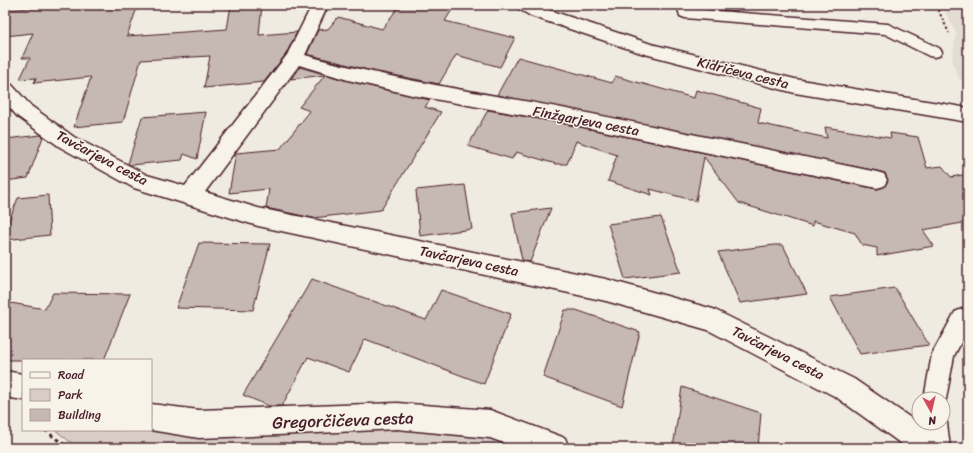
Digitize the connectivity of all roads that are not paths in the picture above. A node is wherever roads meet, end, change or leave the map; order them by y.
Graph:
1 (320, 5) edge
2 (524, 5) edge
3 (684, 5) edge
4 (934, 52) dead end
5 (295, 58) junction
6 (5, 90) edge
7 (968, 114) edge
8 (877, 180) dead end
9 (189, 197) junction
10 (962, 319) dead end
11 (5, 384) edge
12 (22, 387) edge
13 (936, 391) edge
14 (152, 417) edge
15 (937, 431) edge
16 (555, 448) edge
17 (930, 448) edge
18 (938, 448) edge

1 - 5 street
2 - 7 street, Kidričeva cesta
3 - 4 lane
5 - 8 street, Finžgarjeva cesta
5 - 9 street
6 - 9 street, Tavčarjeva cesta
9 - 17 street, Tavčarjeva cesta
10 - 13 lane
11 - 12 street
14 - 16 street, Gregorčičeva cesta
15 - 18 lane

